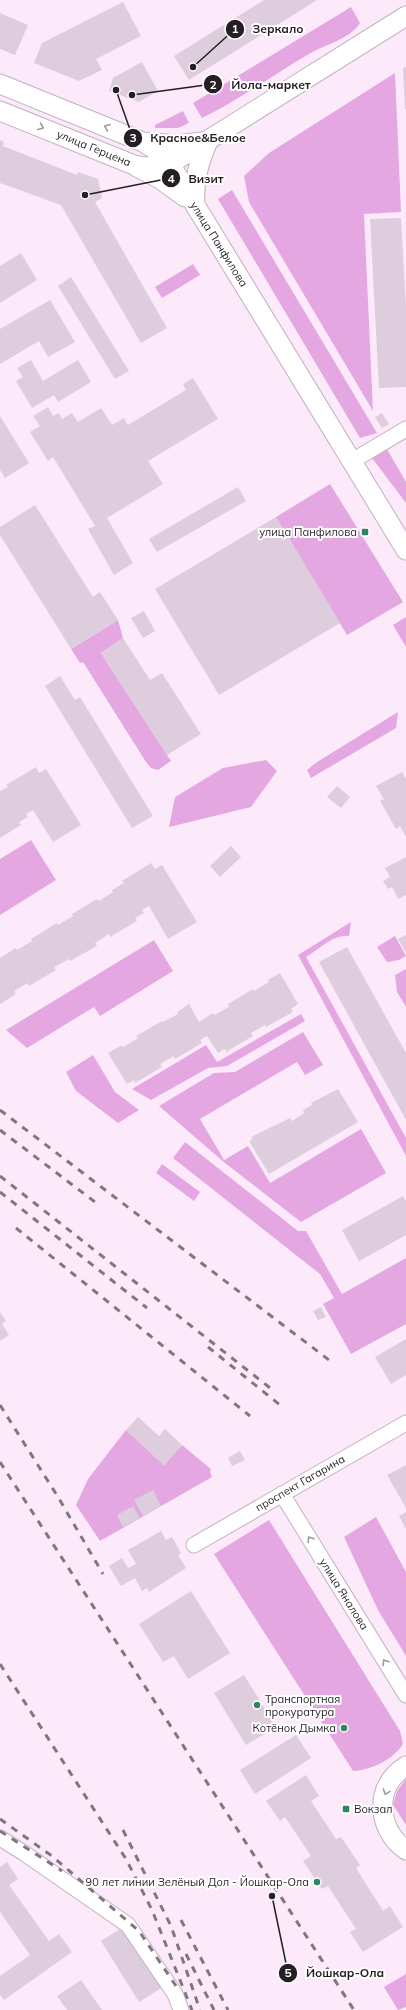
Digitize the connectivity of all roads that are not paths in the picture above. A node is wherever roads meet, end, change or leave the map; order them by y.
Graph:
1 (406, 16) edge
2 (0, 84) edge
3 (0, 111) edge
4 (208, 141) junction
5 (144, 142) junction
6 (170, 164) junction
7 (134, 165) junction
8 (196, 206) junction
9 (406, 429) edge
10 (352, 461) junction
11 (406, 550) edge
12 (406, 1423) edge
13 (282, 1494) junction
14 (194, 1545) dead end
15 (406, 1695) edge
16 (406, 1766) edge
17 (0, 1838) edge
18 (406, 1850) edge
19 (181, 2010) edge

1 - 4 main road
5 -> 2 main road
3 -> 7 main road, улица Герцена
4 - 5 main road
4 - 6 main road
4 - 8 main road
5 - 6 main road
6 - 7 main road, улица Герцена
6 - 8 main road, улица Панфилова
7 - 8 main road
8 - 10 main road, улица Панфилова
9 - 10 street
10 - 11 main road, улица Панфилова
12 - 13 street, проспект Гагарина
13 - 14 street, проспект Гагарина
15 -> 13 street, улица Яналова
16 -> 18 main road
17 - 19 street

